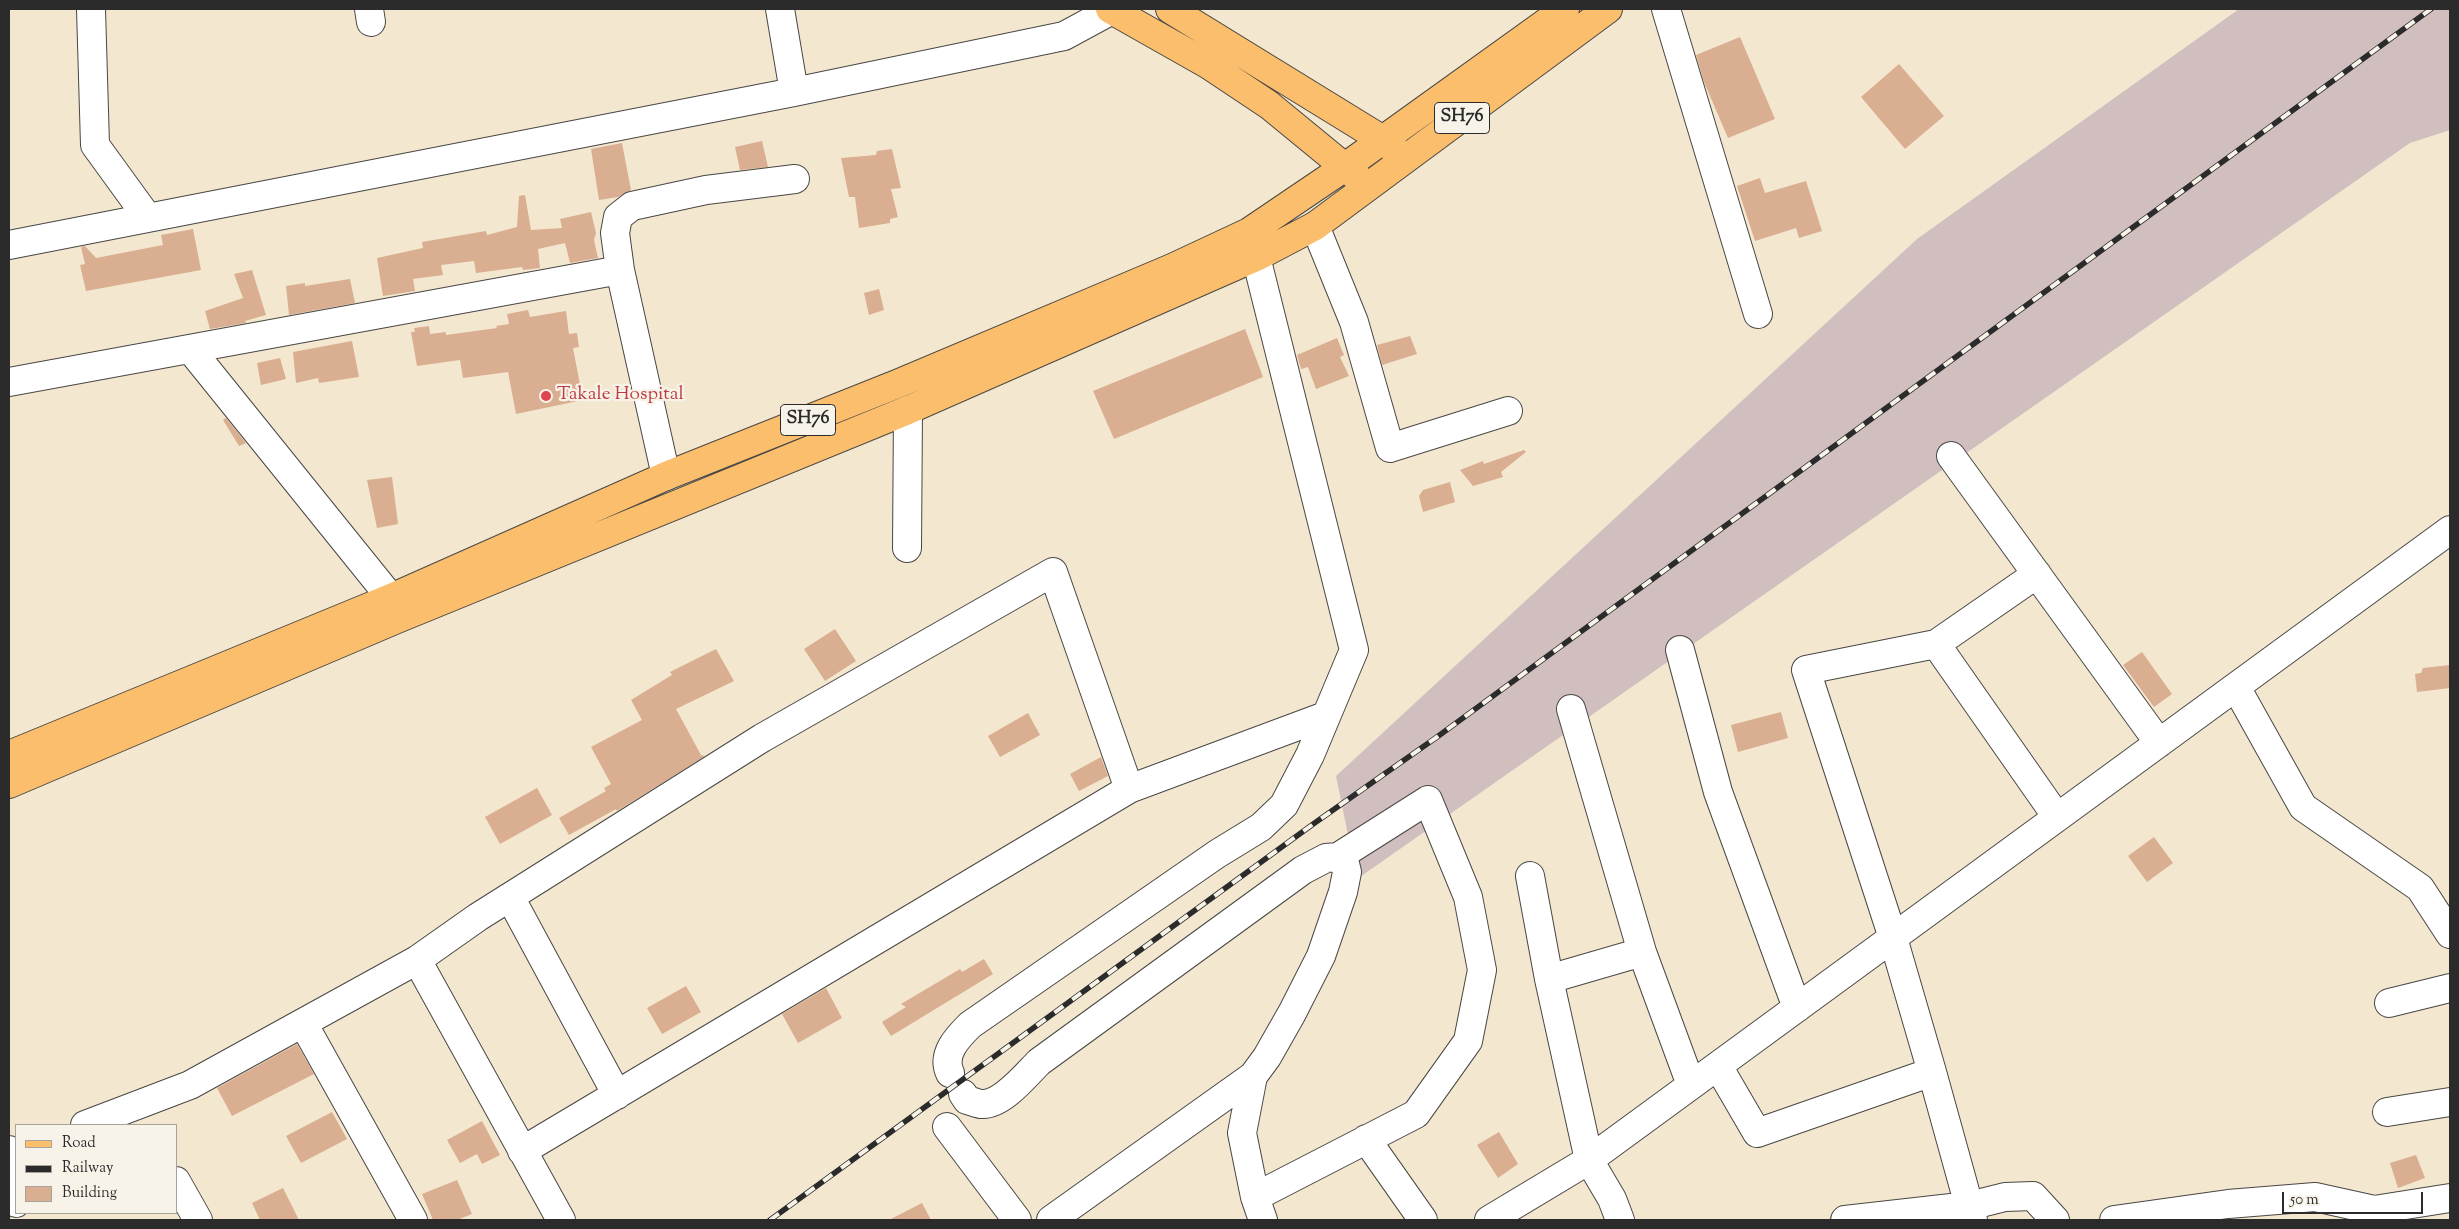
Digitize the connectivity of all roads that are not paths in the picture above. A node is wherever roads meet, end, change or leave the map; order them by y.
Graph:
1 (91, 9) edge
2 (780, 9) edge
3 (1111, 9) edge
4 (1170, 9) edge
5 (1563, 9) edge
6 (1608, 9) edge
7 (1666, 9) edge
8 (794, 92) junction
9 (1383, 140) junction
10 (1405, 159) junction
11 (1345, 167) junction
12 (795, 179) dead end
13 (1369, 188) junction
14 (148, 218) junction
15 (1315, 226) junction
16 (9, 245) edge
17 (1256, 257) junction
18 (620, 270) junction
19 (1758, 314) dead end
20 (191, 350) junction
21 (9, 382) edge
22 (908, 410) junction
23 (1508, 412) dead end
24 (1951, 456) dead end
25 (666, 476) junction
26 (2450, 530) edge
27 (907, 548) dead end
28 (2037, 574) junction
29 (391, 598) junction
30 (1936, 644) junction
31 (1680, 650) dead end
32 (2236, 686) junction
33 (1570, 709) dead end
34 (1325, 716) junction
35 (2159, 743) junction
36 (9, 755) edge
37 (9, 784) edge
38 (1129, 789) junction
39 (2057, 817) junction
40 (1338, 856) junction
41 (1530, 876) dead end
42 (510, 897) junction
43 (2450, 934) edge
44 (1893, 938) junction
45 (1642, 952) junction
46 (417, 960) junction
47 (1549, 979) junction
48 (2450, 988) edge
49 (2389, 1003) dead end
50 (1797, 1008) junction
51 (302, 1023) junction
52 (1718, 1066) junction
53 (1932, 1072) junction
54 (1253, 1076) junction
55 (1691, 1085) junction
56 (616, 1095) junction
57 (2450, 1102) edge
58 (2387, 1112) dead end
59 (141, 1116) edge
60 (91, 1124) edge
61 (947, 1127) dead end
62 (1366, 1139) junction
63 (9, 1150) edge
64 (522, 1151) junction
65 (1589, 1160) junction
66 (178, 1185) edge
67 (15, 1195) edge
68 (2450, 1198) edge
69 (1259, 1208) edge
70 (1971, 1213) edge
71 (198, 1220) edge
72 (413, 1220) edge
73 (561, 1220) edge
74 (1017, 1220) edge
75 (1051, 1220) edge
76 (1423, 1220) edge
77 (1489, 1220) edge
78 (1620, 1220) edge
79 (1845, 1220) edge
80 (2055, 1220) edge
81 (2114, 1220) edge

1 - 14 street
2 - 8 street
3 - 8 street
3 - 11 main road
4 - 9 main road
5 - 9 main road, SH76
6 - 10 main road, SH76
7 - 19 street
8 - 14 street
9 - 10 main road
9 - 11 main road, SH76
10 - 13 main road, SH76
11 - 13 main road
11 - 25 main road, SH76
12 - 18 street
13 - 15 main road, SH76
14 - 16 street
15 - 17 main road, SH76
15 - 23 street
17 - 22 main road, SH76
17 - 34 street
18 - 20 street
18 - 25 street
20 - 21 street
20 - 29 street
22 - 27 street
22 - 37 main road, SH76
24 - 28 street
25 - 29 main road, SH76
26 - 32 street
28 - 30 street
28 - 35 street
29 - 36 main road, SH76
30 - 39 street
30 - 44 street
31 - 50 street
32 - 35 street
32 - 43 street
33 - 45 street
34 - 38 street
34 - 40 street
35 - 39 street
38 - 42 street
38 - 56 street
39 - 44 street
40 - 54 street
40 - 62 street
41 - 47 street
42 - 46 street
42 - 56 street
44 - 50 street
44 - 53 street
45 - 47 street
45 - 55 street
46 - 51 street
46 - 64 street
47 - 65 street
48 - 49 street
50 - 52 street
51 - 59 street
51 - 72 street
52 - 53 street
52 - 55 street
53 - 70 street
54 - 69 street
54 - 75 street
55 - 65 street
56 - 64 street
57 - 58 street
59 - 60 street
61 - 74 street
62 - 69 street
62 - 76 street
63 - 67 street
64 - 73 street
65 - 77 street
65 - 78 street
66 - 71 street
68 - 81 street
70 - 79 street
70 - 80 street

